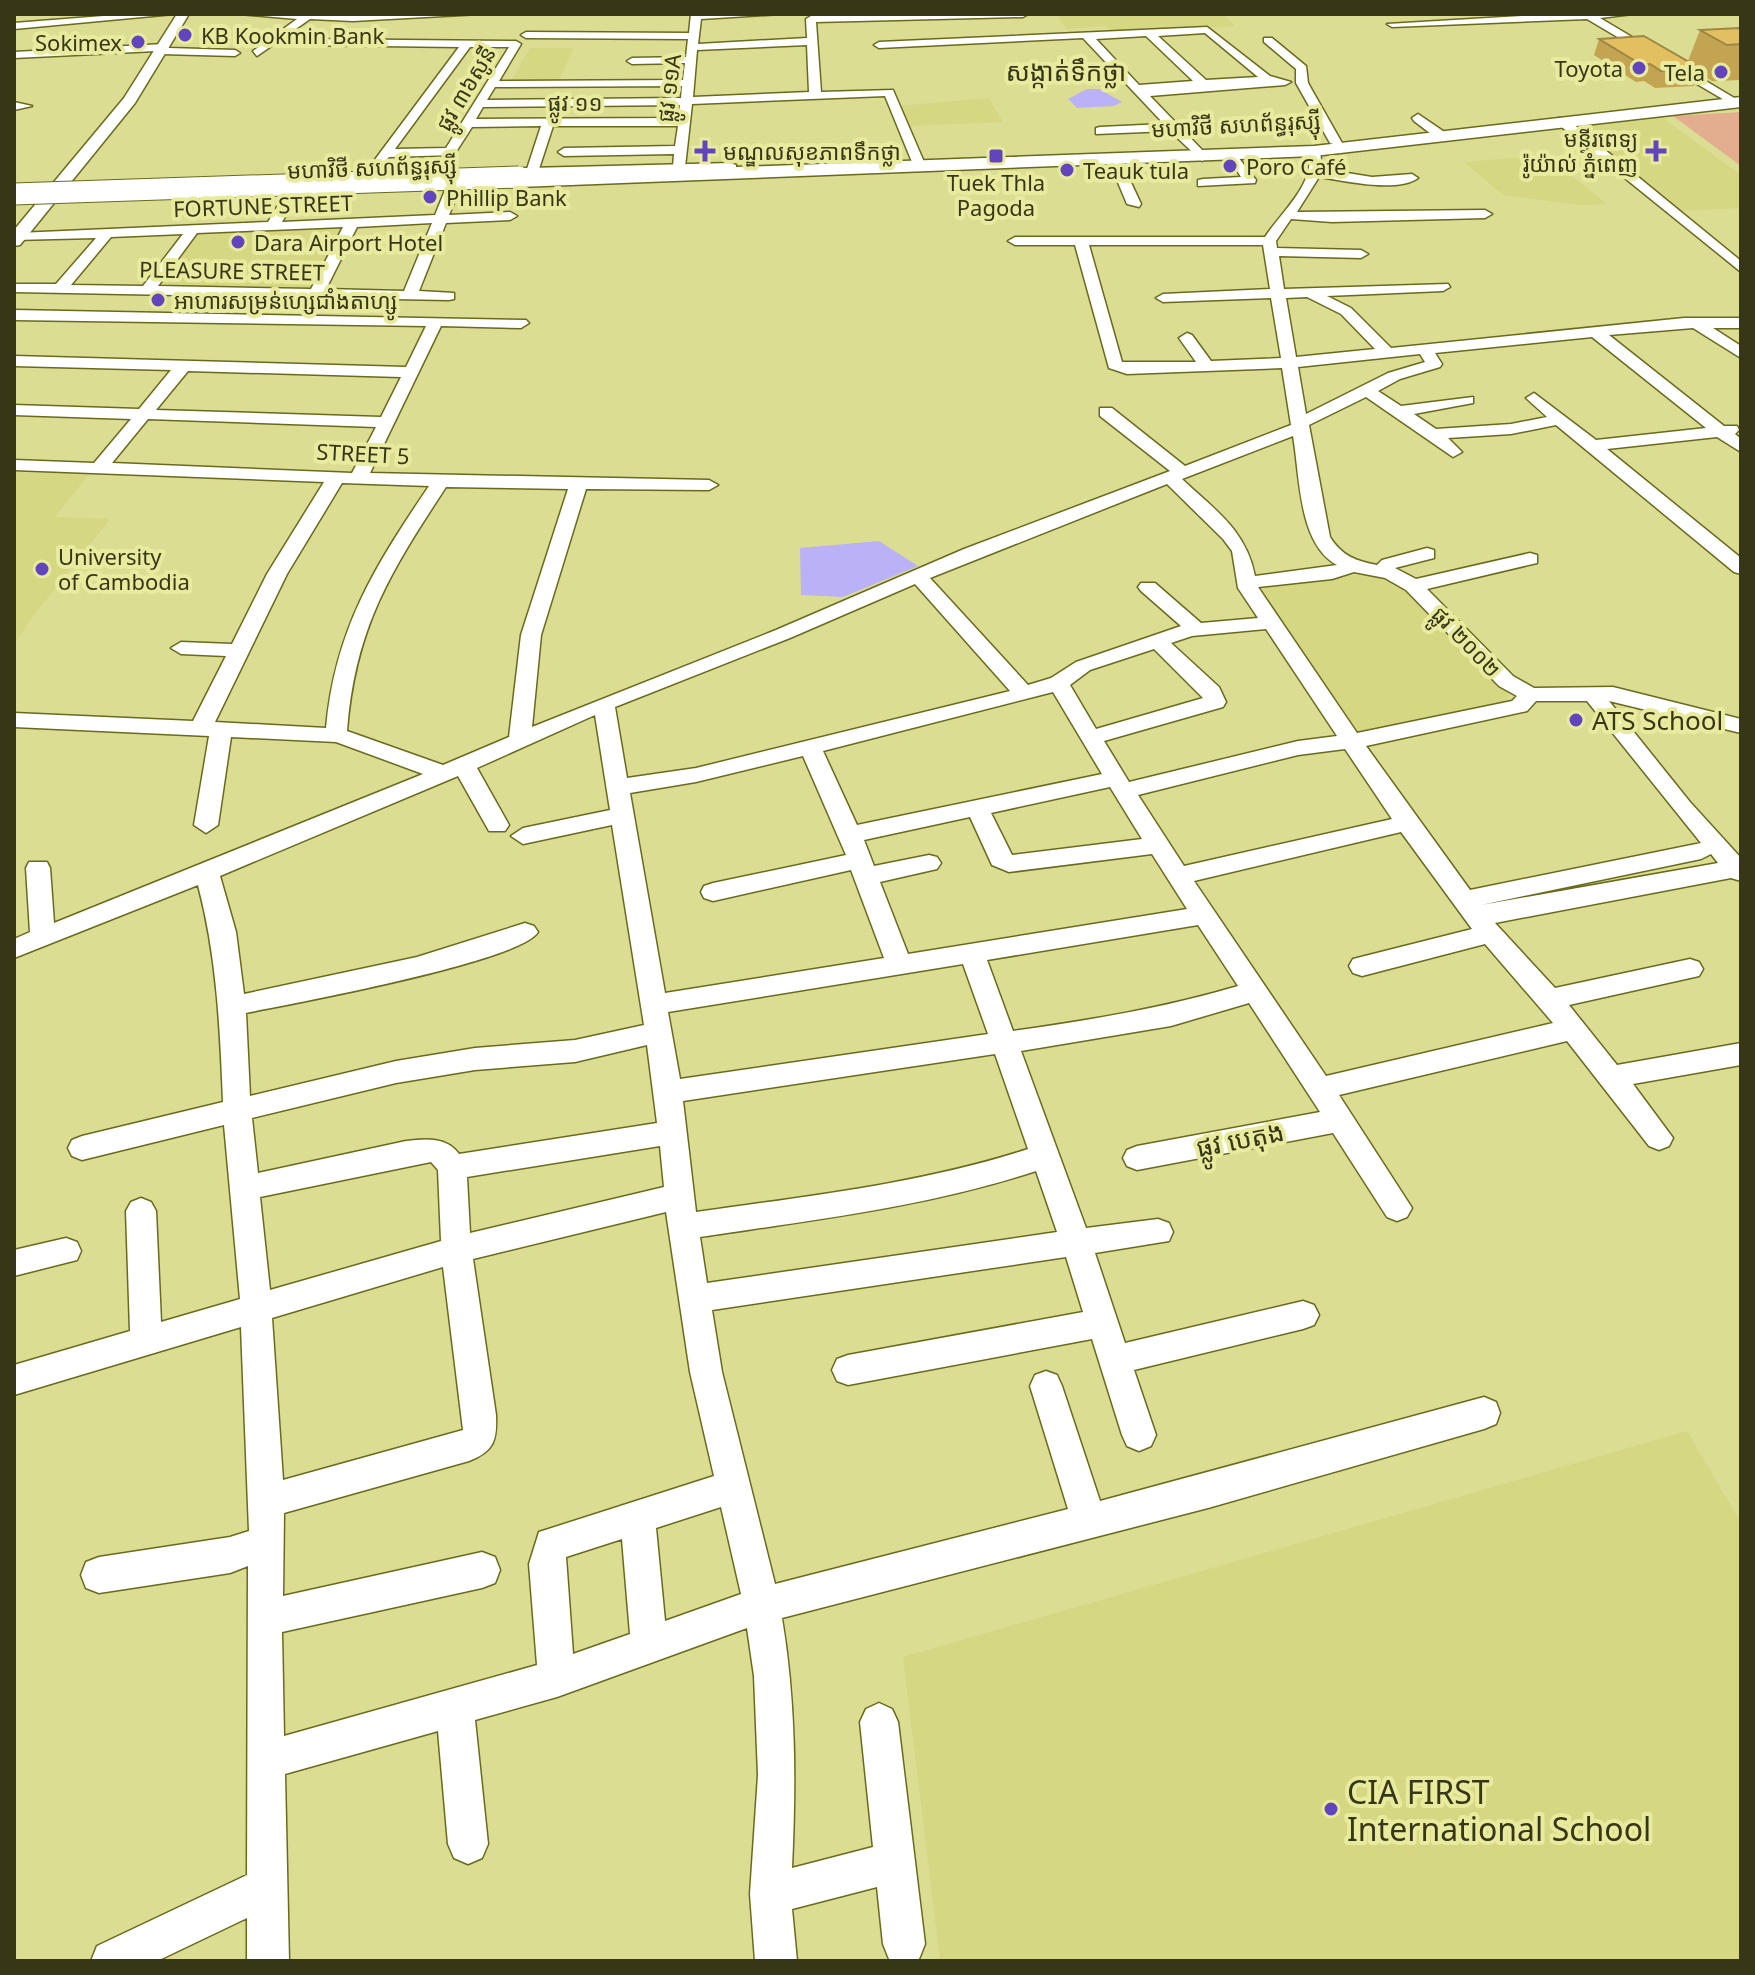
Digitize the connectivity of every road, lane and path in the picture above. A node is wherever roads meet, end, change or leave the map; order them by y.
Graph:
1 (169, 14) edge
2 (183, 14) edge
3 (245, 14) edge
4 (475, 14) edge
5 (776, 14) edge
6 (1023, 14) edge
7 (1628, 14) edge
8 (1587, 15) edge
9 (308, 16) junction
10 (936, 16) edge
11 (395, 17) junction
12 (692, 18) edge
13 (1040, 22) edge
14 (1392, 24) dead end
15 (14, 26) edge
16 (1149, 33) junction
17 (526, 35) dead end
18 (1089, 36) junction
19 (956, 40) junction
20 (1268, 40) dead end
21 (814, 41) junction
22 (298, 42) dead end
23 (377, 42) junction
24 (468, 42) junction
25 (693, 42) junction
26 (879, 45) dead end
27 (89, 51) junction
28 (157, 52) junction
29 (235, 53) dead end
30 (257, 53) dead end
31 (14, 55) edge
32 (216, 61) dead end
33 (632, 61) dead end
34 (29, 66) dead end
35 (689, 71) junction
36 (620, 72) dead end
37 (1267, 79) junction
38 (491, 84) junction
39 (1203, 84) junction
40 (1142, 91) junction
41 (815, 95) junction
42 (1736, 99) edge
43 (686, 101) junction
44 (478, 104) junction
45 (1418, 118) dead end
46 (1562, 121) junction
47 (684, 122) junction
48 (467, 123) junction
49 (548, 123) junction
50 (1176, 127) junction
51 (1100, 131) dead end
52 (1439, 134) junction
53 (1336, 143) junction
54 (681, 150) junction
55 (1314, 151) junction
56 (564, 152) dead end
57 (383, 153) junction
58 (1200, 154) junction
59 (1234, 156) junction
60 (1115, 161) junction
61 (918, 162) junction
62 (679, 167) junction
63 (731, 172) junction
64 (1314, 172) junction
65 (368, 177) junction
66 (523, 177) junction
67 (1412, 178) dead end
68 (1203, 183) dead end
69 (61, 188) junction
70 (453, 188) junction
71 (284, 189) junction
72 (47, 195) junction
73 (17, 197) edge
74 (1134, 204) dead end
75 (1485, 214) dead end
76 (1287, 215) junction
77 (510, 216) dead end
78 (443, 219) junction
79 (352, 223) junction
80 (273, 226) junction
81 (193, 230) junction
82 (15, 233) edge
83 (107, 233) junction
84 (1015, 241) dead end
85 (1081, 242) junction
86 (1270, 246) junction
87 (1361, 254) dead end
88 (1741, 268) edge
89 (1194, 278) dead end
90 (1443, 287) dead end
91 (14, 288) edge
92 (60, 289) junction
93 (147, 291) junction
94 (316, 294) junction
95 (1278, 294) junction
96 (1311, 294) junction
97 (410, 295) junction
98 (449, 296) dead end
99 (1205, 296) junction
100 (1163, 298) dead end
101 (14, 315) edge
102 (436, 322) junction
103 (521, 323) dead end
104 (1741, 323) edge
105 (1699, 325) junction
106 (1595, 332) junction
107 (1187, 338) dead end
108 (1425, 351) junction
109 (1741, 353) edge
110 (1388, 354) junction
111 (14, 361) edge
112 (1287, 363) junction
113 (183, 366) junction
114 (1207, 366) junction
115 (408, 372) junction
116 (1366, 390) junction
117 (1534, 398) dead end
118 (1467, 400) dead end
119 (14, 410) edge
120 (1401, 411) junction
121 (1106, 412) dead end
122 (143, 414) junction
123 (1560, 419) junction
124 (384, 422) junction
125 (1301, 424) junction
126 (1741, 430) edge
127 (1721, 431) junction
128 (1433, 434) junction
129 (1592, 446) junction
130 (1741, 447) edge
131 (1453, 452) dead end
132 (14, 465) edge
133 (99, 468) junction
134 (337, 476) junction
135 (1177, 476) junction
136 (359, 477) junction
137 (441, 481) junction
138 (579, 483) junction
139 (709, 485) dead end
140 (1427, 554) dead end
141 (1530, 559) dead end
142 (1353, 566) junction
143 (1741, 568) edge
144 (1383, 570) junction
145 (917, 575) junction
146 (1246, 583) junction
147 (1413, 586) junction
148 (1148, 587) dead end
149 (1270, 623) junction
150 (1195, 628) junction
151 (1156, 640) junction
152 (181, 648) dead end
153 (241, 650) junction
154 (1058, 683) junction
155 (1023, 693) junction
156 (1592, 693) junction
157 (1530, 695) junction
158 (604, 704) junction
159 (14, 720) edge
160 (1741, 726) edge
161 (211, 729) junction
162 (336, 735) junction
163 (1090, 738) junction
164 (1351, 739) junction
165 (519, 742) junction
166 (810, 747) junction
167 (456, 770) junction
168 (1118, 785) junction
169 (619, 801) junction
170 (977, 806) junction
171 (1407, 823) junction
172 (206, 825) dead end
173 (497, 825) dead end
174 (850, 835) junction
175 (523, 836) dead end
176 (1158, 845) junction
177 (1701, 851) dead end
178 (929, 863) dead end
179 (38, 868) dead end
180 (862, 868) junction
181 (1739, 870) edge
182 (206, 871) junction
183 (1179, 876) junction
184 (713, 892) dead end
185 (1207, 915) junction
186 (1477, 917) junction
187 (525, 932) dead end
188 (43, 938) junction
189 (14, 949) edge
190 (972, 953) junction
191 (1362, 966) dead end
192 (900, 967) junction
193 (1690, 969) dead end
194 (1256, 991) junction
195 (1549, 999) junction
196 (232, 1006) junction
197 (654, 1019) junction
198 (1573, 1029) junction
199 (1005, 1043) junction
200 (1741, 1054) edge
201 (1613, 1077) junction
202 (1320, 1088) junction
203 (668, 1092) junction
204 (237, 1108) junction
205 (1342, 1120) junction
206 (671, 1133) junction
207 (1659, 1138) dead end
208 (82, 1148) dead end
209 (1047, 1155) junction
210 (1137, 1158) dead end
211 (452, 1167) junction
212 (246, 1188) junction
213 (1397, 1208) dead end
214 (141, 1211) dead end
215 (682, 1212) junction
216 (1158, 1232) dead end
217 (1076, 1242) junction
218 (456, 1250) junction
219 (66, 1251) dead end
220 (14, 1263) edge
221 (695, 1299) junction
222 (256, 1308) junction
223 (1303, 1315) dead end
224 (1102, 1323) junction
225 (146, 1341) junction
226 (1115, 1360) junction
227 (848, 1370) dead end
228 (14, 1380) edge
229 (1046, 1386) dead end
230 (1484, 1413) dead end
231 (1139, 1435) dead end
232 (732, 1487) junction
233 (267, 1501) junction
234 (637, 1515) junction
235 (1089, 1521) junction
236 (266, 1542) junction
237 (482, 1570) dead end
238 (99, 1575) dead end
239 (762, 1605) junction
240 (264, 1618) junction
241 (649, 1647) junction
242 (557, 1678) junction
243 (455, 1705) junction
244 (879, 1722) dead end
245 (265, 1761) junction
246 (468, 1844) dead end
247 (895, 1862) junction
248 (268, 1886) junction
249 (770, 1894) junction
250 (904, 1944) dead end
251 (112, 1961) edge
252 (268, 1961) edge
253 (776, 1961) edge

1 - 15 street
1 - 28 main road
2 - 28 main road
3 - 9 street
4 - 11 street
5 - 12 street
6 - 10 street
7 - 8 street
8 - 14 street
8 - 42 street
9 - 11 street
9 - 30 street
10 - 19 street
10 - 21 street
11 - 23 street
12 - 25 street, ផ្លូវ ១១A
13 - 18 street
13 - 19 street
16 - 18 street
16 - 37 street
16 - 39 street
17 - 25 street
18 - 40 street
19 - 26 street
20 - 53 street
21 - 25 street
21 - 41 street
22 - 23 street, ផ្លូវ ៣៦សូនី
23 - 24 street, ផ្លូវ ៣៦សូនី
24 - 38 street, ផ្លូវ ៣៦សូនី
24 - 57 street, ផ្លូវ ៣៦សូនី
25 - 35 street, ផ្លូវ ១១A
27 - 28 street
27 - 31 street
27 - 34 street
28 - 29 street
28 - 32 street
28 - 69 main road
28 - 72 main road
33 - 35 street
35 - 36 street
35 - 38 street
35 - 43 street, ផ្លូវ ១១A
37 - 39 street
37 - 40 street
38 - 44 street, ផ្លូវ ៣៦សូនី
39 - 40 street
40 - 50 street
41 - 43 street
41 - 61 street
42 - 46 highway, មហាវិថី សហព័ន្ធរុស្ស៊ី
42 - 52 highway, មហាវិថី សហព័ន្ធរុស្ស៊ី
43 - 44 street
43 - 47 street, ផ្លូវ ១១A
44 - 48 street, ផ្លូវ ៣៦សូនី
45 - 52 street
46 - 55 highway, មហាវិថី សហព័ន្ធរុស្ស៊ី
46 - 88 street
47 - 49 street, ផ្លូវ ១១
47 - 54 street, ផ្លូវ ១១A
48 - 49 street, ផ្លូវ ១១
48 - 57 street, ផ្លូវ ៣៦សូនី
49 - 66 street
50 - 51 street
50 - 58 street
52 - 53 highway, មហាវិថី សហព័ន្ធរុស្ស៊ី
53 - 58 highway, មហាវិថី សហព័ន្ធរុស្ស៊ី
54 - 56 street
54 - 62 street, ផ្លូវ ១១A
55 - 59 highway, មហាវិថី សហព័ន្ធរុស្ស៊ី
55 - 64 street
57 - 65 street, ផ្លូវ ៣៦សូនី
58 - 59 highway, មហាវិថី សហព័ន្ធរុស្ស៊ី
58 - 60 highway, មហាវិថី សហព័ន្ធរុស្ស៊ី
58 - 61 highway, មហាវិថី សហព័ន្ធរុស្ស៊ី
59 - 68 street
60 - 63 highway, មហាវិថី សហព័ន្ធរុស្ស៊ី
60 - 74 street
61 - 63 highway, មហាវិថី សហព័ន្ធរុស្ស៊ី
62 - 63 main road, មហាវិថី សហព័ន្ធរុស្ស៊ី
62 - 66 main road, មហាវិថី សហព័ន្ធរុស្ស៊ី
63 - 66 highway, មហាវិថី សហព័ន្ធរុស្ស៊ី
63 - 70 main road, មហាវិថី សហព័ន្ធរុស្ស៊ី
64 - 67 street
64 - 76 street
65 - 66 main road, មហាវិថី សហព័ន្ធរុស្ស៊ី
65 - 71 main road, មហាវិថី សហព័ន្ធរុស្ស៊ី
66 - 73 highway, bridge
69 - 71 main road, មហាវិថី សហព័ន្ធរុស្ស៊ី
69 - 72 main road
70 - 71 main road, មហាវិថី សហព័ន្ធរុស្ស៊ី
70 - 78 street
71 - 72 main road, មហាវិថី សហព័ន្ធរុស្ស៊ី
71 - 80 street
72 - 73 main road
72 - 82 main road
73 - 82 main road
75 - 76 street
76 - 86 street
77 - 78 street, FORTUNE STREET
78 - 79 street, FORTUNE STREET
78 - 97 street
79 - 80 street, FORTUNE STREET
79 - 94 street
80 - 81 street, FORTUNE STREET
81 - 83 street, FORTUNE STREET
81 - 93 street
82 - 83 street, FORTUNE STREET
83 - 92 street
84 - 85 street
85 - 86 street
85 - 114 street
86 - 87 street
86 - 95 street
89 - 99 street
90 - 96 street
91 - 92 street, PLEASURE STREET
92 - 93 street, PLEASURE STREET
93 - 94 street, PLEASURE STREET
94 - 97 street, PLEASURE STREET
95 - 96 street
95 - 99 street
95 - 112 street
96 - 110 street
97 - 98 street, PLEASURE STREET
99 - 100 street
101 - 102 street
102 - 103 street
102 - 115 street
104 - 105 street
105 - 106 street
105 - 109 street
106 - 108 street
106 - 127 street
107 - 114 street
108 - 110 street
108 - 116 street
110 - 112 street
111 - 113 street
112 - 114 street
112 - 125 street
113 - 115 street
113 - 122 street
115 - 124 street
116 - 120 street
116 - 125 street
117 - 123 street
118 - 120 street
119 - 122 street
120 - 128 street
121 - 135 street
122 - 124 street
122 - 133 street
123 - 128 street
123 - 129 street
124 - 136 street
125 - 135 street
125 - 142 street
126 - 127 street
127 - 129 street
127 - 130 street
128 - 131 street
129 - 143 street
132 - 133 street, STREET 5
133 - 134 street, STREET 5
134 - 136 street, STREET 5
134 - 153 street
135 - 145 street
135 - 146 street
136 - 137 street, STREET 5
137 - 138 street, STREET 5
137 - 162 street
138 - 139 street, STREET 5
138 - 165 street
140 - 144 street
141 - 147 street
142 - 144 street, ផ្លូវ ២០០២
142 - 146 street
144 - 147 street, ផ្លូវ ២០០២
145 - 155 street
145 - 158 street
146 - 149 street
147 - 157 street, ផ្លូវ ២០០២
148 - 150 street
149 - 150 street
149 - 164 street
150 - 151 street
151 - 154 street
151 - 163 street
152 - 153 street
153 - 161 street
154 - 155 street
154 - 163 street
155 - 166 street
156 - 157 street, ផ្លូវ ២០០២
156 - 160 street, ផ្លូវ ២០០២
156 - 181 street
157 - 164 street
158 - 165 street
158 - 169 street
159 - 161 street
161 - 162 street
161 - 172 street
162 - 167 street
163 - 168 street
164 - 168 street
164 - 171 street
165 - 167 street
166 - 169 street
166 - 174 street
167 - 173 street
167 - 182 street
168 - 170 street
168 - 176 street
169 - 175 street
169 - 197 street
170 - 174 street
170 - 176 street
171 - 183 street
171 - 186 street
174 - 180 street
176 - 183 street
177 - 186 street
178 - 180 street
179 - 188 street
180 - 184 street
180 - 192 street
181 - 186 street
182 - 188 street
182 - 196 street
183 - 185 street
185 - 190 street
185 - 194 street
186 - 191 street
186 - 195 street
187 - 196 street
188 - 189 street
190 - 192 street
190 - 199 street
192 - 197 street
193 - 195 street
194 - 199 street
194 - 202 street
195 - 198 street
196 - 204 street
197 - 203 street
197 - 204 street
198 - 201 street
198 - 202 street
199 - 203 street
199 - 209 street
200 - 201 street
201 - 207 street
202 - 205 street
203 - 206 street
204 - 208 street
204 - 212 street
205 - 210 street, ផ្លូវ បេតុង
205 - 213 street
206 - 211 street
206 - 215 street
209 - 215 street
209 - 217 street
211 - 212 street
211 - 218 street
212 - 222 street
214 - 225 street
215 - 218 street
215 - 221 street
216 - 217 street
217 - 221 street
217 - 224 street
218 - 222 street
218 - 233 street
219 - 220 street
221 - 232 street
222 - 225 street
222 - 233 street
223 - 226 street
224 - 226 street
224 - 227 street
225 - 228 street
226 - 231 street
229 - 235 street
230 - 235 street
232 - 234 street
232 - 239 street
233 - 236 street
234 - 241 street
234 - 242 street
235 - 239 street
236 - 238 street
236 - 240 street
237 - 240 street
239 - 241 street
239 - 249 street
240 - 245 street
241 - 242 street
242 - 243 street
243 - 245 street
243 - 246 street
244 - 247 street
245 - 248 street
247 - 249 street
247 - 250 street
248 - 251 street
248 - 252 street
249 - 253 street

